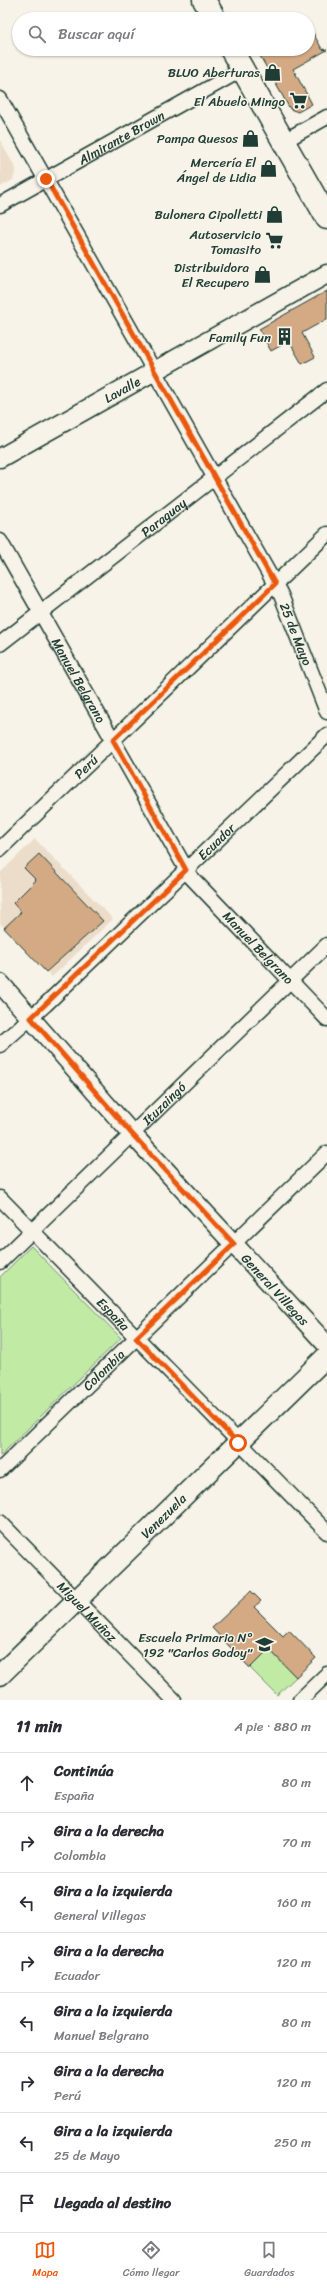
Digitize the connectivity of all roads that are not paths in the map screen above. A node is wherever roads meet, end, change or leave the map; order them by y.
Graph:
1 (235, 56) edge
2 (243, 69) junction
3 (0, 99) edge
4 (327, 117) edge
5 (284, 141) junction
6 (46, 179) junction
7 (0, 205) edge
8 (327, 218) edge
9 (327, 274) edge
10 (154, 371) junction
11 (327, 390) edge
12 (0, 458) edge
13 (214, 477) junction
14 (327, 534) edge
15 (0, 541) edge
16 (275, 584) junction
17 (40, 612) junction
18 (0, 644) edge
19 (327, 712) edge
20 (327, 735) edge
21 (113, 740) junction
22 (0, 849) edge
23 (186, 870) junction
24 (327, 945) edge
25 (290, 981) junction
26 (0, 983) edge
27 (31, 1018) junction
28 (327, 1019) edge
29 (0, 1045) edge
30 (132, 1134) junction
31 (327, 1154) edge
32 (0, 1198) edge
33 (32, 1231) junction
34 (234, 1244) junction
35 (0, 1262) edge
36 (136, 1338) junction
37 (327, 1345) edge
38 (327, 1356) edge
39 (238, 1443) junction
40 (0, 1470) edge
41 (0, 1522) edge
42 (327, 1532) edge
43 (76, 1600) junction
44 (0, 1674) edge
45 (327, 1674) edge
46 (174, 1700) edge
47 (300, 1700) edge

1 - 2 main road
2 - 5 main road
2 - 6 street, Almirante Brown
3 - 6 street, 25 de Mayo
4 - 5 street
5 - 8 main road
6 - 7 street, Almirante Brown
6 - 10 street, 25 de Mayo
9 - 10 street, Lavalle
10 - 12 street, Lavalle
10 - 13 street, 25 de Mayo
11 - 13 street, Paraguay
13 - 16 street, 25 de Mayo
13 - 17 street, Paraguay
14 - 16 street, Perú
15 - 17 street, Manuel Belgrano
16 - 19 street, 25 de Mayo
16 - 21 street, Perú
17 - 18 street, Paraguay
17 - 21 street, Manuel Belgrano
20 - 23 street, Ecuador
21 - 22 street, Perú
21 - 23 street, Manuel Belgrano
23 - 25 street, Manuel Belgrano
23 - 27 street, Ecuador
24 - 25 street, Ituzaingó
25 - 28 street, Manuel Belgrano
25 - 30 street, Ituzaingó
26 - 27 street, General Villegas
27 - 29 street, Ecuador
27 - 30 street, General Villegas
30 - 33 street, Ituzaingó
30 - 34 street, General Villegas
31 - 34 street, Colombia
32 - 33 street, España
33 - 35 street, Ituzaingó
33 - 36 street, España
34 - 36 street, Colombia
34 - 37 street, General Villegas
36 - 39 street, España
36 - 40 street, Colombia
38 - 39 main road, Venezuela
39 - 42 street, España
39 - 43 main road, Venezuela
41 - 43 street, Miguel Muñoz
43 - 44 main road, Venezuela
43 - 46 street, Miguel Muñoz
45 - 47 street

